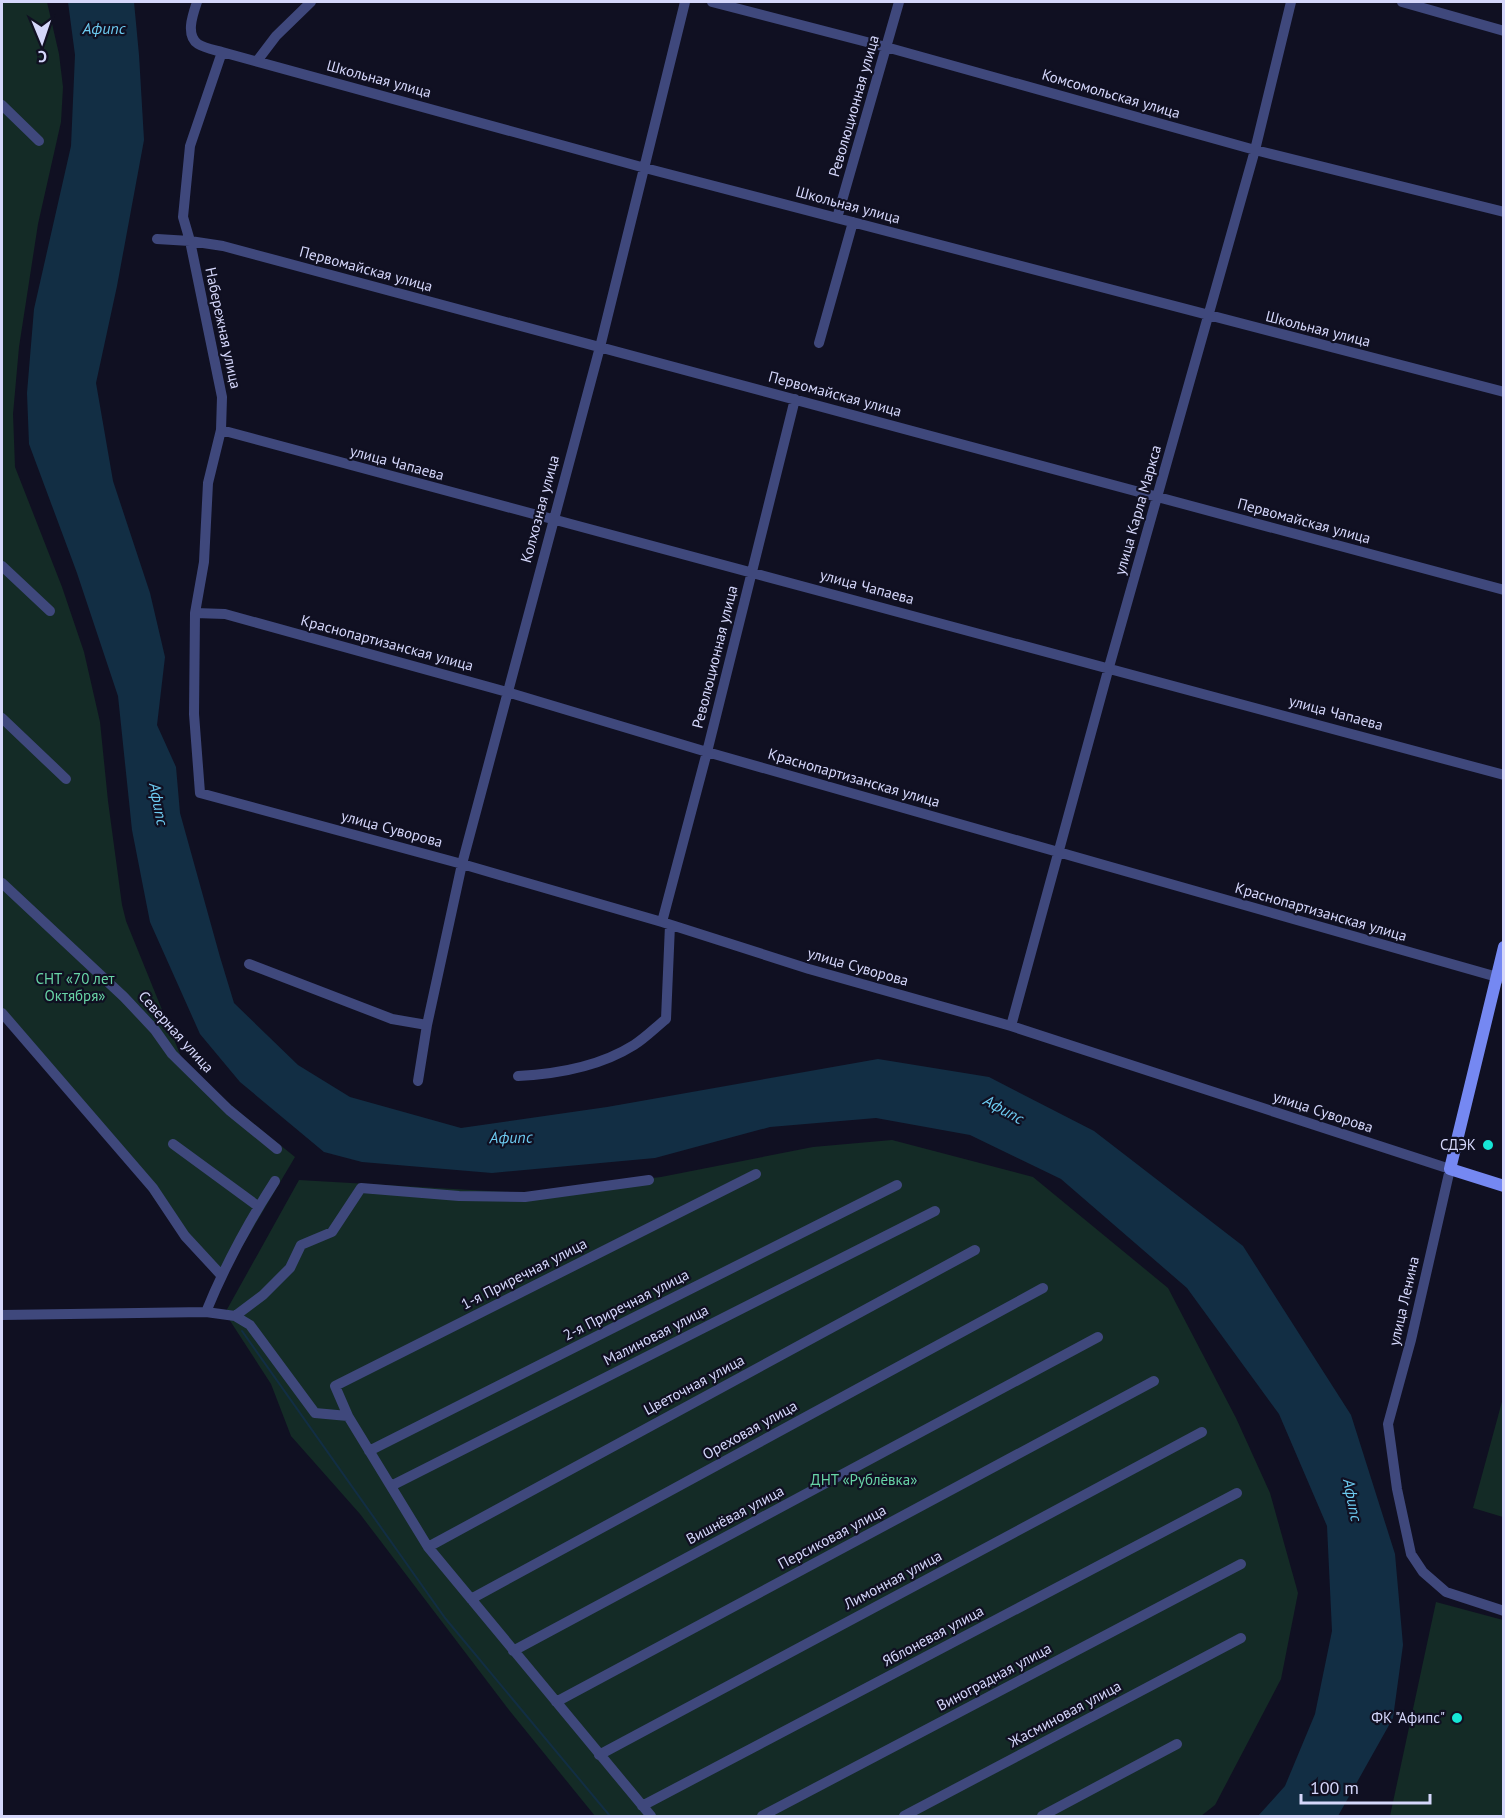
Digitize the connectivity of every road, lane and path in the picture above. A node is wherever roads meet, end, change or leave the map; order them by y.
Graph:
1 (197, 2) edge
2 (311, 2) edge
3 (685, 2) edge
4 (712, 2) edge
5 (899, 2) edge
6 (1291, 2) edge
7 (1402, 2) edge
8 (1503, 31) edge
9 (886, 47) junction
10 (222, 52) junction
11 (257, 61) junction
12 (2, 105) edge
13 (39, 141) dead end
14 (1255, 150) junction
15 (645, 168) junction
16 (1503, 212) edge
17 (837, 218) junction
18 (853, 222) junction
19 (157, 239) dead end
20 (190, 241) junction
21 (1208, 316) junction
22 (819, 343) dead end
23 (600, 347) junction
24 (1503, 392) edge
25 (795, 399) junction
26 (221, 430) junction
27 (1157, 496) junction
28 (553, 520) junction
29 (2, 566) edge
30 (752, 572) junction
31 (1503, 590) edge
32 (50, 611) dead end
33 (195, 613) junction
34 (1110, 667) junction
35 (507, 692) junction
36 (2, 718) edge
37 (707, 752) junction
38 (1503, 775) edge
39 (66, 779) dead end
40 (200, 793) joint
41 (1059, 852) junction
42 (462, 864) junction
43 (2, 883) edge
44 (666, 923) junction
45 (1503, 947) edge
46 (249, 964) dead end
47 (1499, 978) edge
48 (2, 1013) edge
49 (427, 1025) junction
50 (1011, 1026) junction
51 (518, 1076) dead end
52 (418, 1081) dead end
53 (173, 1144) dead end
54 (277, 1149) dead end
55 (1450, 1169) junction
56 (756, 1174) dead end
57 (649, 1180) dead end
58 (275, 1181) dead end
59 (897, 1185) dead end
60 (1503, 1185) edge
61 (259, 1207) junction
62 (935, 1211) dead end
63 (975, 1250) dead end
64 (221, 1275) junction
65 (1043, 1288) dead end
66 (206, 1312) junction
67 (2, 1315) edge
68 (235, 1316) junction
69 (1098, 1337) dead end
70 (1155, 1381) dead end
71 (348, 1416) junction
72 (1202, 1432) dead end
73 (369, 1451) junction
74 (391, 1486) junction
75 (1238, 1493) dead end
76 (428, 1547) junction
77 (1241, 1564) dead end
78 (471, 1599) junction
79 (1503, 1611) edge
80 (1240, 1638) dead end
81 (513, 1651) junction
82 (556, 1702) junction
83 (1178, 1744) dead end
84 (599, 1755) junction
85 (642, 1806) junction
86 (651, 1816) edge
87 (762, 1816) edge
88 (904, 1816) edge
89 (1042, 1816) edge

1 - 10 street, Школьная улица
2 - 11 street
3 - 15 street, Колхозная улица
4 - 9 street, Комсомольская улица
5 - 9 street, Революционная улица
6 - 14 street, улица Карла Маркса
7 - 8 street
9 - 14 street, Комсомольская улица
9 - 17 street, Революционная улица
10 - 11 street, Школьная улица
10 - 20 street, Набережная улица
11 - 15 street, Школьная улица
12 - 13 street
14 - 16 street, Комсомольская улица
14 - 21 street, улица Карла Маркса
15 - 17 street, Школьная улица
15 - 23 street, Колхозная улица
17 - 18 street, Школьная улица
18 - 21 street, Школьная улица
18 - 22 street
19 - 20 street, Первомайская улица
20 - 23 street, Первомайская улица
20 - 26 street, Набережная улица
21 - 24 street, Школьная улица
21 - 27 street, улица Карла Маркса
23 - 25 street, Первомайская улица
23 - 28 street, Колхозная улица
25 - 27 street, Первомайская улица
25 - 30 street, Революционная улица
26 - 28 street, улица Чапаева
26 - 33 street, Набережная улица
27 - 31 street, Первомайская улица
27 - 34 street, улица Карла Маркса
28 - 30 street, улица Чапаева
28 - 35 street, Колхозная улица
29 - 32 street
30 - 34 street, улица Чапаева
30 - 37 street, Революционная улица
33 - 35 street, Краснопартизанская улица
33 - 40 street, Набережная улица
34 - 38 street, улица Чапаева
34 - 41 street, улица Карла Маркса
35 - 37 street, Краснопартизанская улица
35 - 42 street, Колхозная улица
36 - 39 street
37 - 41 street, Краснопартизанская улица
37 - 44 street, Революционная улица
40 - 42 street, улица Суворова
41 - 47 street, Краснопартизанская улица
41 - 50 street, улица Карла Маркса
42 - 44 street, улица Суворова
42 - 49 street, Колхозная улица
43 - 54 street, Северная улица
44 - 50 street, улица Суворова
44 - 51 street, Революционная улица
45 - 47 street, улица Ленина
46 - 49 street
47 - 55 street, улица Ленина
48 - 64 street
49 - 52 street, Колхозная улица
50 - 55 street, улица Суворова
53 - 61 street
55 - 60 street, улица Суворова
55 - 79 street, улица Ленина
56 - 71 street, 1-я Приречная улица
57 - 68 street
58 - 61 street
59 - 73 street, 2-я Приречная улица
61 - 64 street
62 - 74 street, Малиновая улица
63 - 76 street, Цветочная улица
64 - 66 street
65 - 78 street, Ореховая улица
66 - 67 street
66 - 68 street
68 - 71 street
69 - 81 street, Вишнёвая улица
70 - 82 street, Персиковая улица
71 - 73 street
72 - 84 street, Лимонная улица
73 - 74 street
74 - 76 street
75 - 85 street, Яблоневая улица
76 - 78 street
77 - 87 street, Виноградная улица
78 - 81 street
80 - 88 street, Жасминовая улица
81 - 82 street
82 - 84 street
83 - 89 street
84 - 85 street
85 - 86 street

